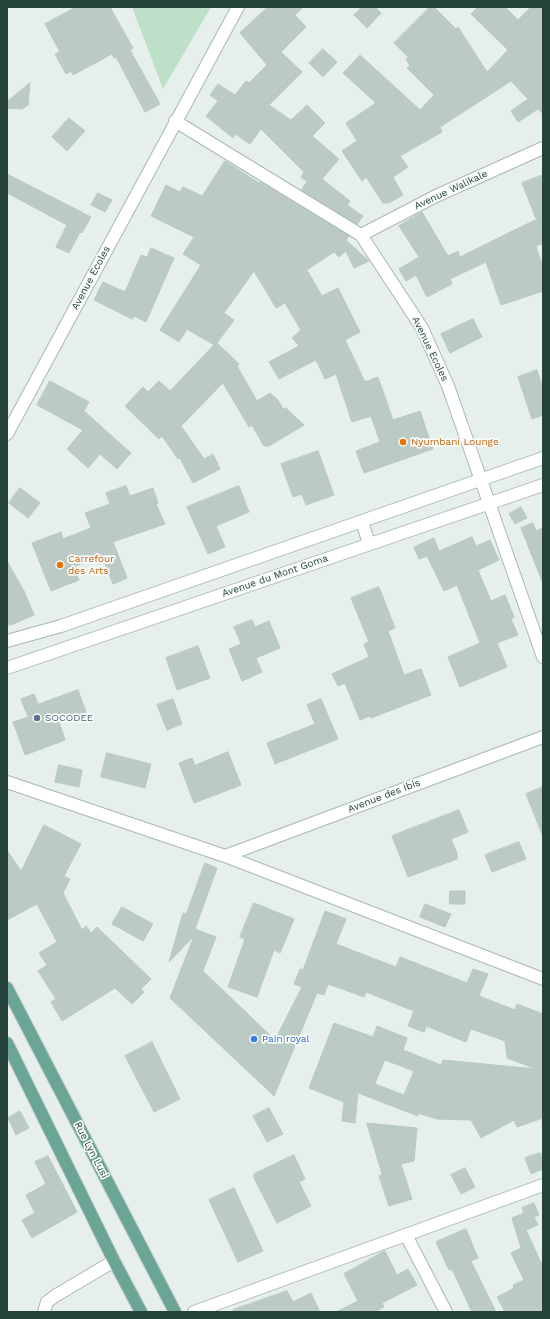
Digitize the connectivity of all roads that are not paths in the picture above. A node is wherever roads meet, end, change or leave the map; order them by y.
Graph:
1 (238, 7) edge
2 (174, 121) junction
3 (543, 148) edge
4 (361, 235) junction
5 (7, 434) edge
6 (543, 458) edge
7 (481, 479) junction
8 (543, 485) edge
9 (488, 504) junction
10 (362, 521) junction
11 (369, 544) junction
12 (7, 641) edge
13 (543, 657) edge
14 (7, 668) edge
15 (543, 736) edge
16 (7, 782) edge
17 (225, 856) junction
18 (543, 979) edge
19 (7, 988) edge
20 (7, 1042) edge
21 (543, 1185) edge
22 (406, 1235) junction
23 (114, 1262) junction
24 (44, 1312) edge
25 (142, 1312) edge
26 (175, 1312) edge
27 (194, 1312) edge
28 (446, 1312) edge

1 - 2 street, Avenue Ecoles
2 - 4 street, Avenue Ecoles
2 - 5 street, Avenue Ecoles
3 - 4 street, Avenue Walikale
4 - 7 street, Avenue Ecoles
6 - 7 street
7 - 9 street, Avenue Ecoles
7 - 10 street
8 - 9 street, Avenue du Mont Goma
9 - 11 street, Avenue du Mont Goma
9 - 13 street, Avenue Ecoles
10 - 11 street
10 - 12 street
11 - 14 street, Avenue du Mont Goma
15 - 17 street, Avenue des Ibis
16 - 17 street
17 - 18 street
19 - 26 main road, Rue Lyn Lusi
20 - 23 main road
21 - 22 street
22 - 27 street
22 - 28 street
23 - 24 street
23 - 25 main road

